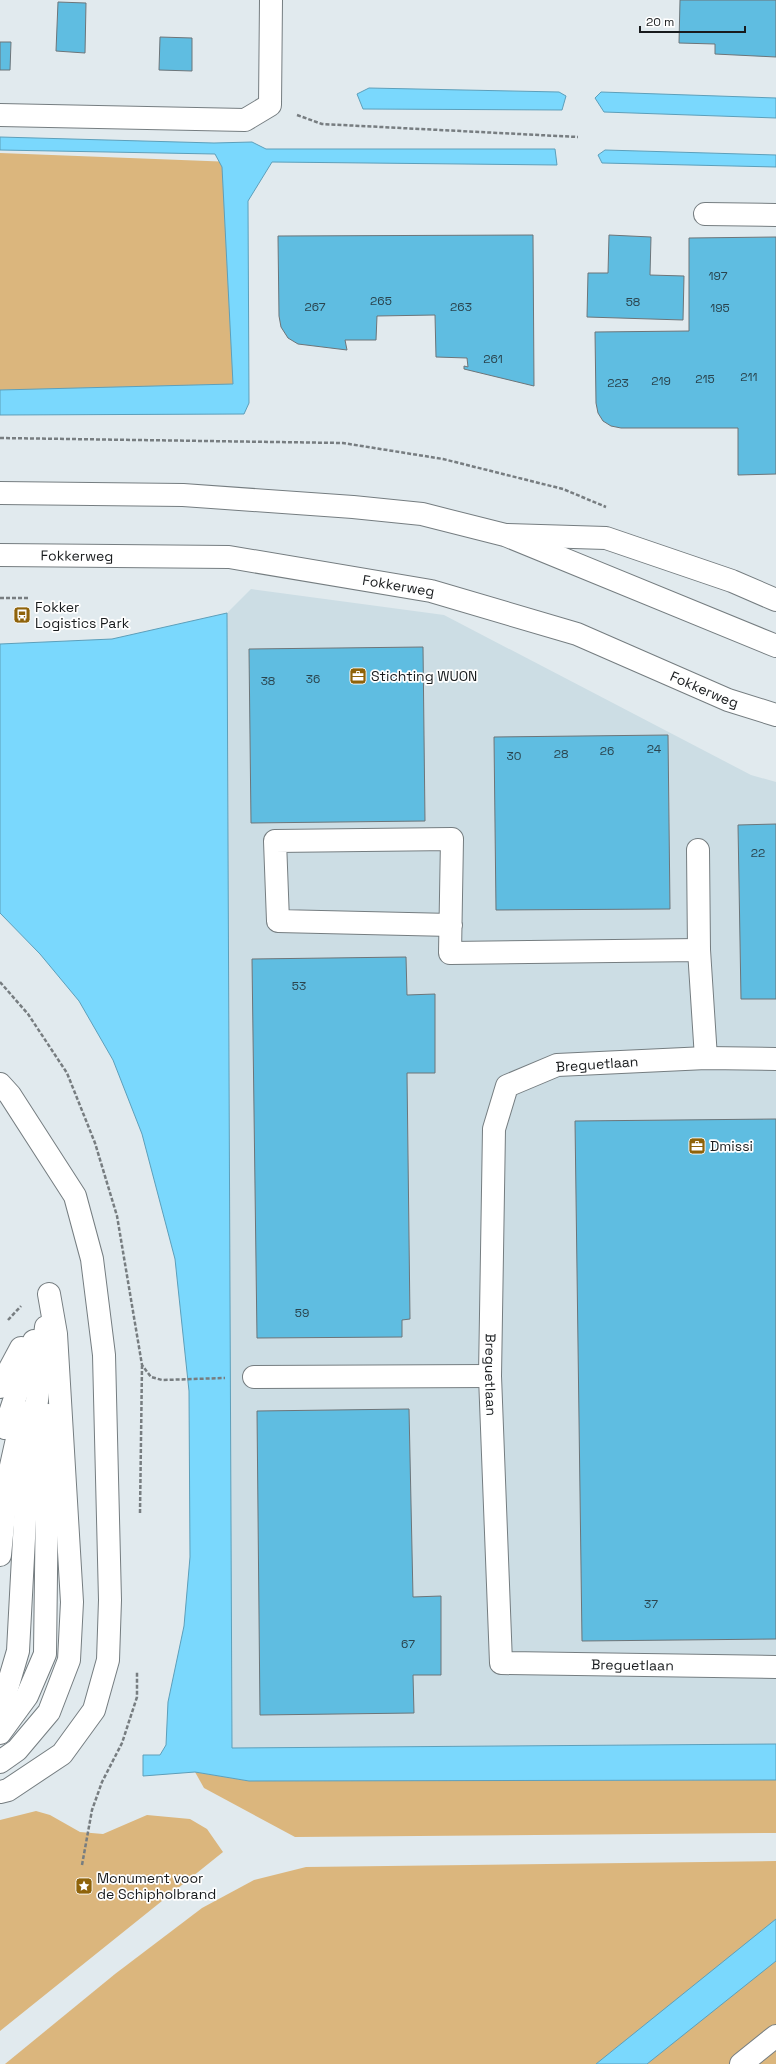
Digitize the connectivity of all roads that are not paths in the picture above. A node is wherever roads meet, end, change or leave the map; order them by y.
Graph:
1 (271, 0) edge
2 (0, 115) edge
3 (705, 214) dead end
4 (776, 215) edge
5 (0, 493) edge
6 (505, 535) junction
7 (0, 555) edge
8 (776, 600) edge
9 (776, 646) edge
10 (776, 715) edge
11 (698, 850) dead end
12 (451, 925) junction
13 (699, 950) junction
14 (706, 1058) junction
15 (776, 1059) edge
16 (5, 1089) edge
17 (50, 1294) junction
18 (0, 1373) edge
19 (490, 1376) junction
20 (254, 1377) road end
21 (0, 1387) edge
22 (0, 1409) edge
23 (0, 1445) edge
24 (0, 1555) edge
25 (776, 1667) edge
26 (0, 1704) edge
27 (0, 1733) edge
28 (0, 1762) edge
29 (0, 1792) edge
30 (776, 2036) edge
31 (741, 2064) edge

1 - 2 main road
3 - 4 main road
5 - 6 main road
6 - 8 main road
6 - 9 main road
7 - 10 main road, Fokkerweg
11 - 13 main road
12 - 12 main road
12 - 13 main road
13 - 14 main road
14 - 15 main road, Breguetlaan
14 - 19 main road, Breguetlaan
16 - 29 main road
17 - 18 main road
17 - 21 main road
17 - 22 main road
17 - 23 main road
17 - 24 main road
17 - 26 main road
17 - 27 main road
17 - 28 main road
19 - 20 main road
19 - 25 main road, Breguetlaan
30 - 31 main road

